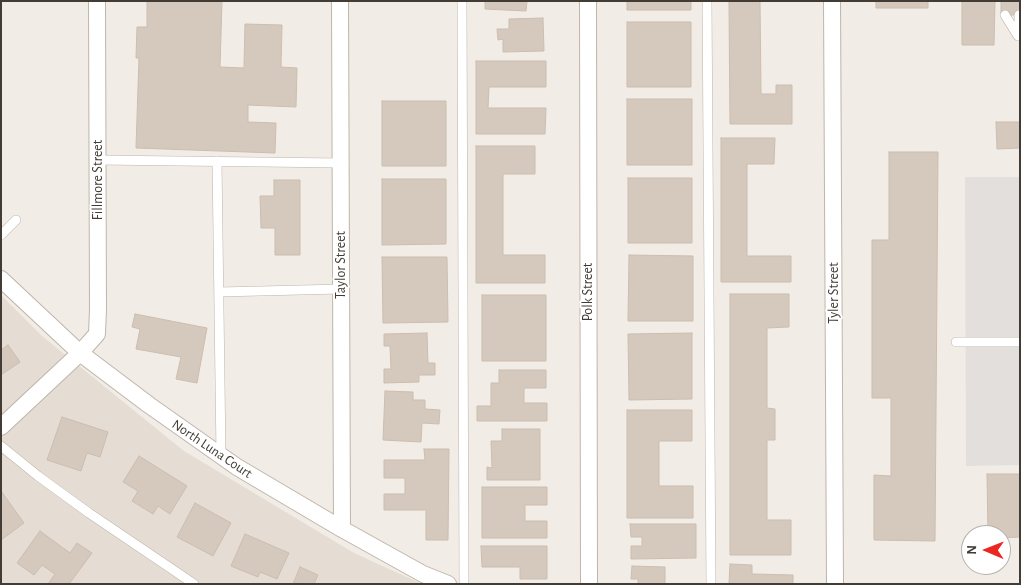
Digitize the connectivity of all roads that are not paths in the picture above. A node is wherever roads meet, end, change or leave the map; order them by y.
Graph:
1 (97, 1) edge
2 (340, 1) edge
3 (462, 1) edge
4 (588, 1) edge
5 (707, 1) edge
6 (832, 1) edge
7 (1005, 15) dead end
8 (1018, 15) dead end
9 (1019, 35) edge
10 (98, 160) junction
11 (217, 161) junction
12 (341, 163) junction
13 (16, 220) dead end
14 (1, 235) edge
15 (1, 279) edge
16 (341, 289) junction
17 (219, 292) junction
18 (956, 342) dead end
19 (1020, 342) edge
20 (80, 353) junction
21 (1, 427) edge
22 (1, 446) edge
23 (221, 456) junction
24 (342, 529) junction
25 (194, 584) edge
26 (448, 584) edge
27 (464, 584) edge
28 (589, 584) edge
29 (711, 584) edge
30 (835, 584) edge

1 - 10 street, Fillmore Street
2 - 12 street, Taylor Street
3 - 27 lane
4 - 28 street, Polk Street
5 - 29 lane
6 - 30 street, Tyler Street
7 - 9 lane
8 - 9 lane
10 - 11 lane
10 - 20 street, Fillmore Street
11 - 12 lane
11 - 17 lane
12 - 16 street, Taylor Street
13 - 14 lane
15 - 20 street, North Luna Court
16 - 17 lane
16 - 24 street, Taylor Street
17 - 23 lane
18 - 19 lane
20 - 21 street, Fillmore Street
20 - 23 street, North Luna Court
22 - 25 lane
23 - 24 street, North Luna Court
24 - 26 street, North Luna Court

